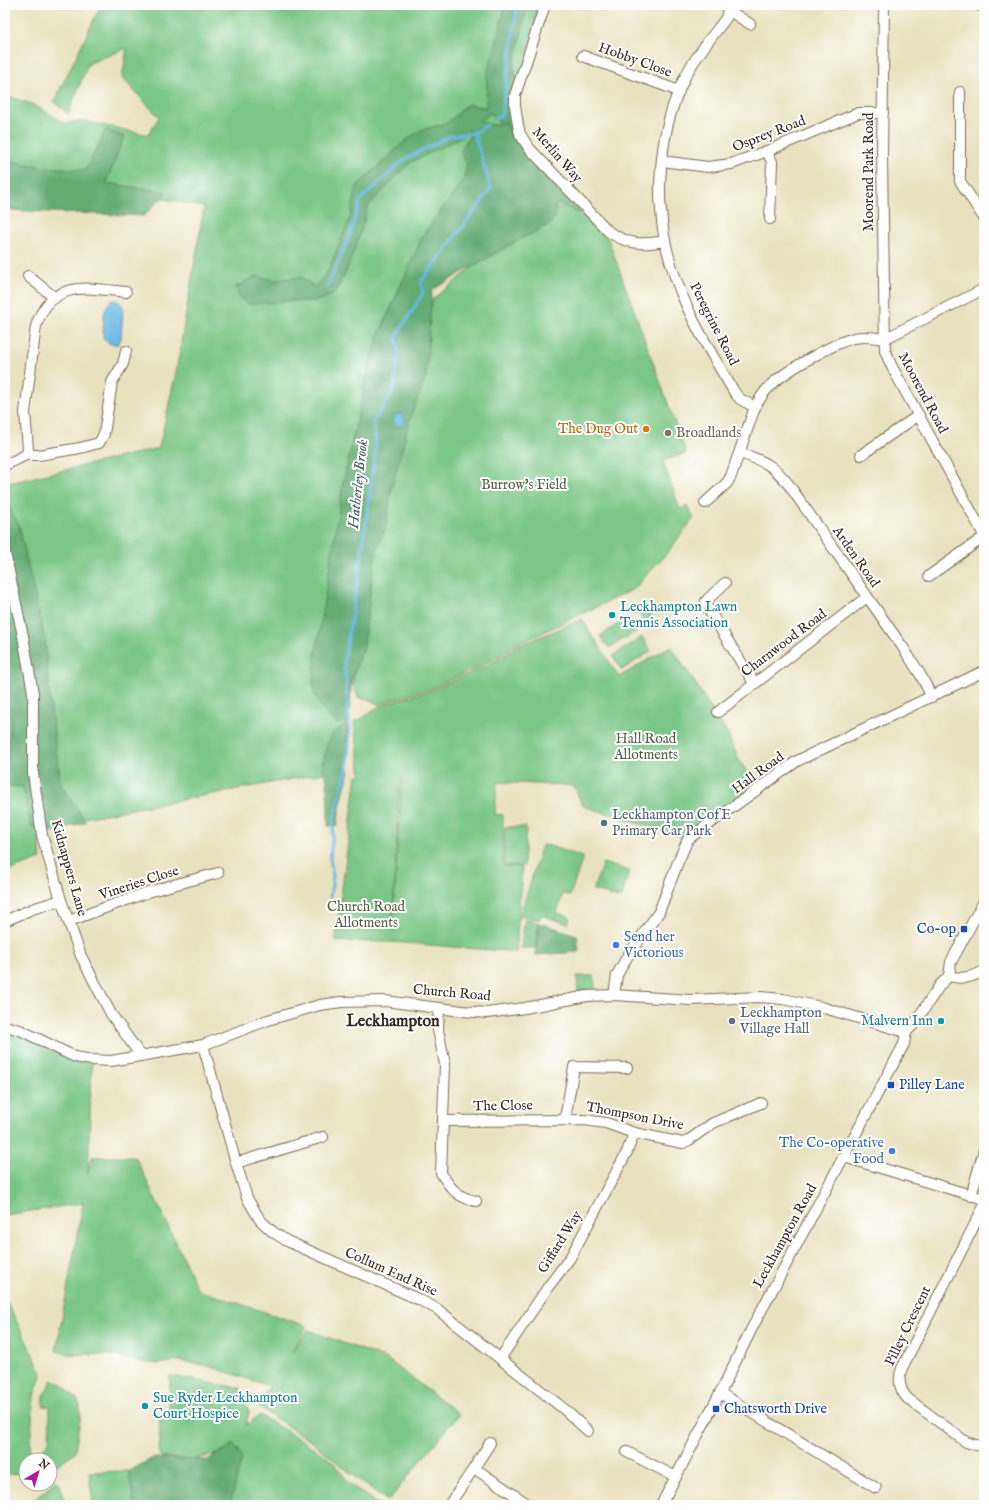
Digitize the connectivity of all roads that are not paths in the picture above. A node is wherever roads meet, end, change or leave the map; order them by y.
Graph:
1 (545, 5) edge
2 (884, 5) edge
3 (978, 5) edge
4 (727, 7) edge
5 (984, 7) edge
6 (750, 24) dead end
7 (582, 56) dead end
8 (679, 91) junction
9 (960, 92) dead end
10 (883, 113) junction
11 (767, 151) junction
12 (662, 161) junction
13 (984, 218) edge
14 (770, 219) dead end
15 (665, 241) junction
16 (28, 276) dead end
17 (984, 289) edge
18 (126, 292) dead end
19 (55, 298) junction
20 (884, 339) junction
21 (126, 351) dead end
22 (755, 407) junction
23 (919, 415) junction
24 (740, 453) junction
25 (26, 455) junction
26 (861, 455) dead end
27 (5, 465) edge
28 (705, 503) dead end
29 (984, 536) edge
30 (5, 553) edge
31 (929, 576) dead end
32 (725, 583) dead end
33 (867, 597) junction
34 (984, 671) edge
35 (754, 683) junction
36 (932, 697) junction
37 (718, 712) dead end
38 (218, 873) dead end
39 (61, 900) junction
40 (984, 901) edge
41 (5, 921) edge
42 (69, 921) junction
43 (984, 971) edge
44 (949, 976) junction
45 (614, 995) junction
46 (439, 1008) junction
47 (5, 1026) edge
48 (906, 1032) junction
49 (204, 1045) junction
50 (141, 1056) junction
51 (627, 1068) dead end
52 (761, 1103) dead end
53 (565, 1119) junction
54 (443, 1121) junction
55 (634, 1133) junction
56 (323, 1137) dead end
57 (984, 1150) edge
58 (844, 1157) junction
59 (236, 1163) junction
60 (971, 1196) junction
61 (984, 1199) edge
62 (476, 1201) dead end
63 (984, 1206) edge
64 (500, 1359) junction
65 (720, 1393) junction
66 (588, 1431) dead end
67 (490, 1443) dead end
68 (984, 1446) edge
69 (627, 1452) dead end
70 (474, 1468) junction
71 (676, 1477) junction
72 (876, 1488) dead end
73 (449, 1505) edge
74 (529, 1505) edge
75 (661, 1505) edge

1 - 15 street, Merlin Way
2 - 10 street, Moorend Park Road
3 - 5 street
4 - 6 street
4 - 8 street, Peregrine Road
7 - 8 street, Hobby Close
8 - 12 street, Peregrine Road
9 - 13 street
10 - 11 street, Osprey Road
10 - 20 street, Moorend Park Road
11 - 12 street, Osprey Road
11 - 14 street
12 - 15 street, Peregrine Road
15 - 22 street, Peregrine Road
16 - 19 street
17 - 20 street, Moorend Road
18 - 19 street
19 - 25 street
20 - 22 street
20 - 23 street, Moorend Road
21 - 25 street
22 - 24 street
23 - 26 street
23 - 29 street, Moorend Road
24 - 28 street
24 - 33 street, Arden Road
25 - 27 street
29 - 31 street
30 - 39 street, Kidnappers Lane
32 - 35 street
33 - 35 street, Charnwood Road
33 - 36 street, Arden Road
34 - 36 street, Hall Road
35 - 37 street, Charnwood Road
36 - 45 street, Hall Road
38 - 42 street, Vineries Close
39 - 41 street
39 - 42 street, Kidnappers Lane
40 - 44 street, Leckhampton Road
42 - 50 street, Kidnappers Lane
43 - 44 street
44 - 48 street, Leckhampton Road
45 - 46 street, Church Road
45 - 48 street, Church Road
46 - 49 street, Church Road
46 - 54 street
47 - 50 street, Church Road
48 - 58 street, Leckhampton Road
49 - 50 street, Church Road
49 - 59 street, Collum End Rise
51 - 53 street
52 - 55 street, Thompson Drive
53 - 54 street, The Close
53 - 55 street, Thompson Drive
54 - 62 street
55 - 64 street, Giffard Way
56 - 59 street
57 - 60 street
58 - 60 street
58 - 65 street, Leckhampton Road
59 - 64 street, Collum End Rise
60 - 61 street
63 - 68 street, Pilley Crescent
64 - 66 street, Collum End Rise
65 - 71 street, Leckhampton Road
65 - 72 street
67 - 70 street
69 - 71 street
70 - 73 street
70 - 74 street
71 - 75 street, Leckhampton Road

